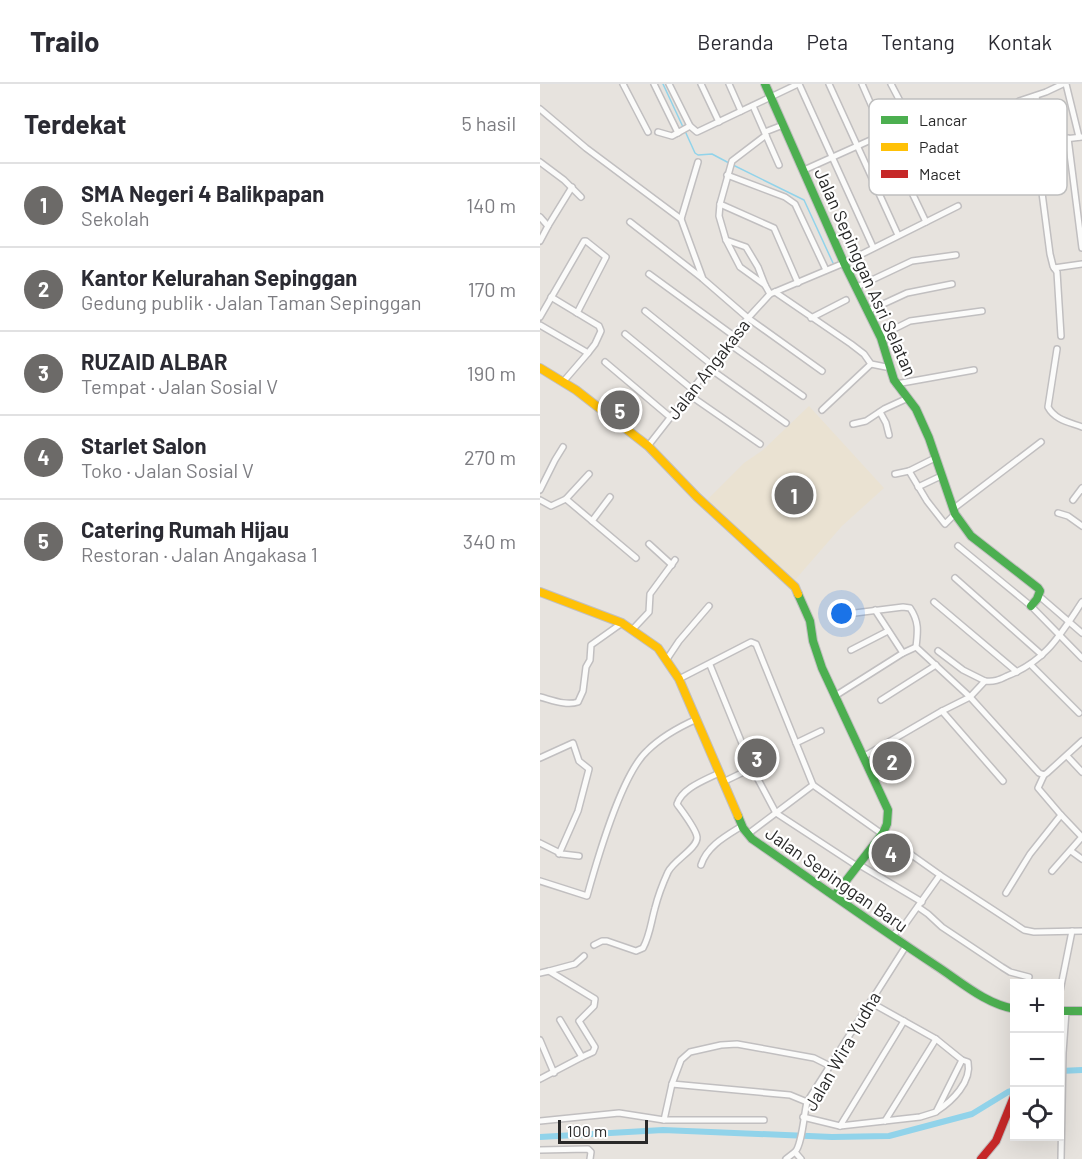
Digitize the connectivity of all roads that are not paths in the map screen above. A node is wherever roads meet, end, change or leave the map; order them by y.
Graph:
1 (623, 84) edge
2 (654, 84) edge
3 (669, 84) edge
4 (701, 84) edge
5 (729, 84) edge
6 (765, 84) edge
7 (798, 84) edge
8 (829, 84) edge
9 (862, 84) edge
10 (891, 84) edge
11 (1047, 84) edge
12 (1065, 84) edge
13 (1052, 88) junction
14 (1036, 96) junction
15 (771, 98) junction
16 (899, 99) edge
17 (1026, 99) edge
18 (1036, 99) edge
19 (869, 100) edge
20 (753, 106) junction
21 (540, 109) edge
22 (741, 111) junction
23 (719, 122) junction
24 (783, 124) junction
25 (690, 126) junction
26 (648, 132) dead end
27 (658, 132) dead end
28 (678, 133) junction
29 (765, 133) junction
30 (1080, 137) edge
31 (1068, 138) joint
32 (869, 140) edge
33 (857, 144) junction
34 (831, 157) junction
35 (540, 162) edge
36 (698, 162) dead end
37 (779, 165) dead end
38 (804, 170) junction
39 (869, 171) edge
40 (727, 175) junction
41 (572, 188) junction
42 (880, 195) edge
43 (913, 195) edge
44 (1046, 195) edge
45 (581, 197) dead end
46 (720, 204) junction
47 (958, 206) dead end
48 (540, 217) edge
49 (681, 219) junction
50 (630, 222) dead end
51 (926, 222) junction
52 (548, 226) junction
53 (898, 235) junction
54 (726, 240) junction
55 (540, 241) edge
56 (873, 247) junction
57 (1082, 248) edge
58 (956, 255) dead end
59 (842, 264) junction
60 (1082, 264) edge
61 (1054, 268) junction
62 (827, 270) junction
63 (649, 274) dead end
64 (703, 279) junction
65 (798, 283) junction
66 (952, 284) dead end
67 (765, 285) junction
68 (857, 287) junction
69 (772, 293) junction
70 (551, 297) junction
71 (846, 300) dead end
72 (645, 311) dead end
73 (868, 311) junction
74 (982, 311) dead end
75 (578, 312) junction
76 (540, 317) edge
77 (748, 318) junction
78 (811, 318) junction
79 (540, 325) edge
80 (625, 334) dead end
81 (734, 336) junction
82 (880, 336) junction
83 (1061, 336) dead end
84 (728, 343) junction
85 (1057, 349) dead end
86 (588, 353) junction
87 (605, 362) dead end
88 (872, 364) junction
89 (711, 366) junction
90 (888, 367) junction
91 (540, 368) edge
92 (974, 370) dead end
93 (822, 371) dead end
94 (563, 382) junction
95 (896, 384) junction
96 (690, 392) junction
97 (803, 396) dead end
98 (908, 398) junction
99 (822, 410) dead end
100 (882, 411) junction
101 (670, 417) junction
102 (786, 423) dead end
103 (853, 424) dead end
104 (1082, 427) edge
105 (889, 435) dead end
106 (1041, 442) dead end
107 (760, 444) dead end
108 (648, 446) junction
109 (563, 447) dead end
110 (935, 458) junction
111 (909, 471) junction
112 (589, 474) dead end
113 (895, 474) dead end
114 (942, 476) junction
115 (918, 487) junction
116 (1082, 488) edge
117 (540, 490) edge
118 (610, 497) dead end
119 (566, 499) junction
120 (540, 500) edge
121 (1073, 500) dead end
122 (954, 511) junction
123 (1058, 513) dead end
124 (592, 520) junction
125 (1082, 526) edge
126 (649, 544) dead end
127 (958, 546) dead end
128 (636, 558) dead end
129 (955, 578) dead end
130 (540, 592) edge
131 (1038, 595) junction
132 (934, 602) dead end
133 (1082, 602) edge
134 (709, 606) dead end
135 (1031, 606) junction
136 (875, 610) junction
137 (855, 613) dead end
138 (1069, 622) junction
139 (622, 623) junction
140 (633, 629) junction
141 (888, 631) junction
142 (1082, 633) edge
143 (1059, 636) junction
144 (916, 647) junction
145 (851, 650) dead end
146 (938, 651) dead end
147 (903, 653) junction
148 (1042, 655) junction
149 (1082, 658) edge
150 (667, 659) junction
151 (710, 664) junction
152 (936, 665) junction
153 (1032, 666) junction
154 (1017, 672) junction
155 (679, 679) junction
156 (984, 682) junction
157 (835, 696) junction
158 (540, 697) edge
159 (970, 697) junction
160 (881, 700) dead end
161 (942, 711) junction
162 (1079, 713) dead end
163 (697, 719) junction
164 (821, 731) dead end
165 (1082, 741) edge
166 (796, 743) junction
167 (1067, 756) junction
168 (863, 757) junction
169 (540, 758) edge
170 (752, 768) junction
171 (1082, 772) edge
172 (719, 773) junction
173 (1044, 775) junction
174 (1003, 781) dead end
175 (723, 782) junction
176 (813, 785) junction
177 (776, 813) junction
178 (1061, 815) junction
179 (742, 826) junction
180 (883, 833) junction
181 (748, 834) junction
182 (540, 843) edge
183 (1071, 850) junction
184 (560, 854) junction
185 (579, 856) dead end
186 (1082, 860) edge
187 (701, 865) dead end
188 (858, 865) junction
189 (1052, 871) dead end
190 (940, 875) junction
191 (540, 882) edge
192 (1006, 893) dead end
193 (835, 895) junction
194 (920, 904) junction
195 (1072, 931) junction
196 (1082, 931) edge
197 (892, 936) junction
198 (594, 945) dead end
199 (906, 946) junction
200 (584, 956) dead end
201 (549, 971) junction
202 (540, 973) edge
203 (1029, 976) dead end
204 (1062, 979) edge
205 (870, 1002) junction
206 (1010, 1008) edge
207 (1064, 1011) edge
208 (1082, 1011) edge
209 (560, 1020) dead end
210 (904, 1021) junction
211 (1063, 1033) edge
212 (936, 1039) junction
213 (540, 1040) edge
214 (582, 1057) junction
215 (962, 1060) junction
216 (830, 1066) junction
217 (554, 1073) junction
218 (540, 1079) edge
219 (672, 1084) junction
220 (807, 1102) junction
221 (1010, 1108) edge
222 (936, 1112) junction
223 (803, 1118) junction
224 (663, 1120) junction
225 (765, 1120) dead end
226 (540, 1121) edge
227 (885, 1121) junction
228 (840, 1126) junction
229 (540, 1150) edge
230 (797, 1150) junction
231 (590, 1159) edge
232 (786, 1159) edge
233 (801, 1159) edge
234 (981, 1159) edge
235 (1061, 1159) edge

1 - 26 street
2 - 28 street
3 - 25 street
4 - 23 street
5 - 22 street
6 - 15 street, Jalan Sepinggan Asri Selatan
7 - 15 street
7 - 34 street
8 - 33 street
9 - 19 street
10 - 16 street
11 - 13 street
12 - 13 street
12 - 30 street
13 - 14 street
14 - 17 street
14 - 18 street
15 - 20 street
15 - 24 street, Jalan Sepinggan Asri Selatan
20 - 22 street
20 - 29 street
21 - 49 street
22 - 23 street
23 - 25 street
24 - 29 street
24 - 38 street, Jalan Sepinggan Asri Selatan
25 - 28 street
27 - 28 street
29 - 37 street
29 - 40 street
30 - 31 street
31 - 57 street
32 - 33 street
33 - 34 street
33 - 39 street
34 - 38 street
34 - 56 street
35 - 41 street
36 - 49 street
38 - 59 street, Jalan Sepinggan Asri Selatan
40 - 46 street
40 - 62 street
41 - 45 street
41 - 52 street
42 - 53 street
43 - 51 street
44 - 61 street
46 - 54 street
46 - 65 street
47 - 51 street
48 - 52 street
49 - 64 street
50 - 64 street
51 - 53 street
52 - 55 street
53 - 56 street
54 - 67 street
54 - 67 street
56 - 59 street
58 - 68 street
59 - 62 street
59 - 68 street, Jalan Sepinggan Asri Selatan
60 - 61 street
61 - 83 street
62 - 65 street
63 - 81 street
64 - 77 street
65 - 69 street
66 - 73 street
67 - 69 street
68 - 73 street, Jalan Sepinggan Asri Selatan
69 - 77 street, Jalan Angakasa
69 - 78 street
70 - 75 street
70 - 75 street
70 - 76 street
71 - 78 street
72 - 89 street
73 - 82 street, Jalan Sepinggan Asri Selatan
74 - 82 street
75 - 86 street
77 - 81 street, Jalan Angakasa
77 - 93 street
78 - 88 street
79 - 86 street
80 - 96 street
81 - 84 street, Jalan Angakasa
82 - 90 street, Jalan Sepinggan Asri Selatan
84 - 89 street, Jalan Angakasa
84 - 97 street
85 - 104 street
86 - 94 street
87 - 101 street
88 - 90 street
88 - 99 street
89 - 96 street, Jalan Angakasa
89 - 102 street
90 - 95 street, Jalan Sepinggan Asri Selatan
91 - 94 street
92 - 95 street
94 - 108 street
95 - 98 street, Jalan Sepinggan Asri Selatan
96 - 101 street, Jalan Angakasa
96 - 107 street
98 - 100 street
98 - 110 street, Jalan Sepinggan Asri Selatan
100 - 103 street
100 - 105 street
101 - 108 street, Jalan Angakasa
106 - 122 street
108 - 157 street
109 - 117 street
110 - 111 street
110 - 114 street, Jalan Sepinggan Asri Selatan
111 - 113 street
111 - 115 street
112 - 119 street
114 - 115 street
114 - 122 street, Jalan Sepinggan Asri Selatan
115 - 122 street
116 - 121 street
118 - 124 street
119 - 120 street
119 - 124 street
122 - 131 street, Jalan Sepinggan Asri Selatan
123 - 125 street
124 - 128 street
126 - 140 street
127 - 135 street
129 - 148 street
130 - 139 street, Jalan Sepinggan Baru
131 - 135 street
131 - 138 street
132 - 154 street
133 - 138 street
134 - 150 street
135 - 143 street
136 - 137 street
136 - 141 street
136 - 144 street
138 - 142 street
138 - 143 street
139 - 140 street, Jalan Sepinggan Baru
139 - 158 street
140 - 150 street, Jalan Sepinggan Baru
141 - 145 street
141 - 147 street
143 - 148 street
143 - 149 street
144 - 147 street
144 - 152 street
146 - 156 street
147 - 157 street
148 - 153 street
150 - 155 street, Jalan Sepinggan Baru
151 - 155 street
151 - 166 street
151 - 170 street
152 - 159 street
152 - 160 street
153 - 154 street
153 - 162 street
154 - 156 street
155 - 163 street, Jalan Sepinggan Baru
156 - 159 street
157 - 168 street
159 - 161 street
159 - 173 street
161 - 168 street
161 - 174 street
163 - 172 street, Jalan Sepinggan Baru
163 - 191 street
164 - 166 street
165 - 167 street
166 - 176 street
167 - 171 street
167 - 173 street
168 - 180 street
169 - 184 street
170 - 175 street
170 - 177 street
172 - 175 street, Jalan Sepinggan Baru
172 - 198 street
173 - 178 street
175 - 179 street, Jalan Sepinggan Baru
176 - 177 street
176 - 180 street
177 - 181 street
177 - 188 street
178 - 183 street
178 - 192 street
179 - 181 street, Jalan Sepinggan Baru
179 - 187 street
180 - 188 street
180 - 190 street
181 - 193 street, Jalan Sepinggan Baru
182 - 184 street
183 - 186 street
183 - 189 street
184 - 185 street
188 - 193 street
188 - 194 street
190 - 194 street
190 - 195 street
193 - 197 street, Jalan Sepinggan Baru
194 - 197 street
194 - 203 street
195 - 196 street
195 - 204 street
197 - 199 street, Jalan Sepinggan Baru
199 - 205 street, Jalan Wira Yudha
199 - 206 street, Jalan Sepinggan Baru
200 - 201 street
201 - 202 street
201 - 214 street
205 - 210 street
205 - 216 street, Jalan Wira Yudha
207 - 208 street
209 - 214 street
210 - 212 street
210 - 228 street
211 - 235 street
212 - 215 street
212 - 227 street
213 - 217 street
214 - 217 street
215 - 222 street
215 - 222 street
216 - 219 street
216 - 220 street, Jalan Wira Yudha
217 - 218 street
219 - 220 street
219 - 224 street
220 - 223 street, Jalan Wira Yudha
221 - 234 street
222 - 227 street
223 - 228 street
223 - 230 street, Jalan Wira Yudha
224 - 225 street
224 - 226 street
227 - 228 street
229 - 231 street
230 - 232 street
230 - 233 street

